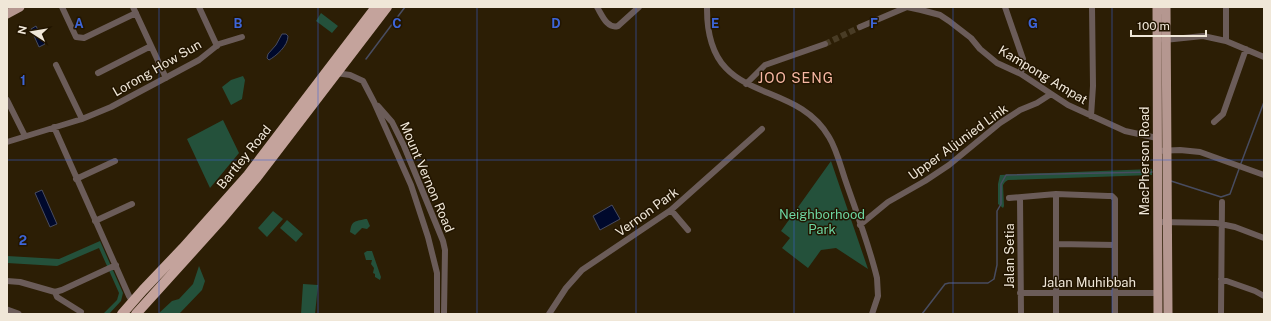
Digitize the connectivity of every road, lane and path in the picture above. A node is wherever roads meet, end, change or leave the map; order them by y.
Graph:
1 (20, 7) edge
2 (62, 7) edge
3 (199, 7) edge
4 (371, 7) edge
5 (376, 7) edge
6 (387, 7) edge
7 (597, 7) edge
8 (638, 7) edge
9 (707, 7) edge
10 (907, 7) edge
11 (1005, 7) edge
12 (1092, 7) edge
13 (1157, 7) edge
14 (1166, 7) edge
15 (1226, 7) edge
16 (134, 10) edge
17 (7, 14) edge
18 (365, 22) junction
19 (860, 27) tunnel mouth
20 (242, 36) dead end
21 (1162, 38) junction
22 (1226, 42) junction
23 (825, 44) tunnel mouth
24 (151, 46) junction
25 (217, 46) junction
26 (1246, 49) junction
27 (1264, 57) edge
28 (56, 65) dead end
29 (98, 73) dead end
30 (336, 73) junction
31 (1021, 74) junction
32 (166, 78) junction
33 (746, 84) junction
34 (1051, 94) junction
35 (7, 100) edge
36 (374, 102) junction
37 (1091, 116) junction
38 (82, 119) junction
39 (1214, 122) dead end
40 (54, 127) junction
41 (762, 129) dead end
42 (25, 136) junction
43 (1157, 138) junction
44 (7, 142) edge
45 (1162, 151) junction
46 (115, 161) dead end
47 (1264, 175) edge
48 (76, 179) junction
49 (1056, 194) junction
50 (1009, 198) dead end
51 (1020, 198) junction
52 (1222, 202) dead end
53 (132, 204) dead end
54 (671, 210) junction
55 (95, 221) junction
56 (1158, 222) junction
57 (1167, 222) junction
58 (1222, 224) junction
59 (860, 225) junction
60 (688, 230) dead end
61 (1264, 238) edge
62 (1057, 244) junction
63 (1115, 245) junction
64 (116, 265) junction
65 (445, 272) junction
66 (437, 273) junction
67 (1222, 280) junction
68 (7, 281) edge
69 (55, 292) junction
70 (1115, 292) junction
71 (1020, 293) junction
72 (1057, 293) junction
73 (1158, 293) junction
74 (1264, 296) edge
75 (133, 302) junction
76 (7, 310) edge
77 (81, 312) dead end
78 (18, 314) edge
79 (122, 314) edge
80 (136, 314) edge
81 (437, 314) edge
82 (444, 314) edge
83 (549, 314) edge
84 (872, 314) edge
85 (1021, 314) edge
86 (1056, 314) edge
87 (1115, 314) edge
88 (1158, 314) edge
89 (1168, 314) edge
90 (1221, 314) edge

1 - 17 main road
2 - 16 street
3 - 25 street
4 - 18 highway
5 - 18 highway, Bartley Road
6 - 30 highway, Bartley Road
7 - 8 street
9 - 33 street
10 - 19 street, Kampong Ampat
10 - 31 street, Kampong Ampat
11 - 31 street
12 - 37 street
13 - 21 main road, MacPherson Road
14 - 21 main road, MacPherson Road
15 - 22 street
16 - 24 street
18 - 75 highway, Bartley Road
20 - 25 street, Lorong How Sun
21 - 22 street
21 - 43 main road, MacPherson Road
21 - 45 main road, MacPherson Road
22 - 26 street
23 - 33 street
24 - 29 street
24 - 32 street
25 - 32 street, Lorong How Sun
26 - 27 street
26 - 39 street
28 - 38 street
30 - 36 street, Mount Vernon Road
30 - 80 highway, Bartley Road
31 - 34 street, Kampong Ampat
32 - 38 street, Lorong How Sun
33 - 59 street
34 - 37 street, Kampong Ampat
34 - 59 street, Upper Aljunied Link
35 - 42 street
36 - 65 street, Mount Vernon Road
36 - 66 street, Mount Vernon Road
37 - 43 street, Kampong Ampat
38 - 40 street, Lorong How Sun
40 - 42 street, Lorong How Sun
40 - 48 street
41 - 54 street, Vernon Park
42 - 44 street, Lorong How Sun
43 - 45 main road, MacPherson Road
45 - 47 street
45 - 56 main road, MacPherson Road
45 - 57 main road, MacPherson Road
46 - 48 street
48 - 55 street
49 - 51 street
49 - 62 street
49 - 63 street
50 - 51 street
51 - 71 street, Jalan Setia
52 - 58 street
53 - 55 street
54 - 60 street
54 - 83 street, Vernon Park
55 - 64 street
56 - 57 street
56 - 73 main road, MacPherson Road
57 - 58 street
57 - 89 main road, MacPherson Road
58 - 61 street
58 - 67 street
59 - 84 street
62 - 63 street
62 - 72 street
63 - 70 street
64 - 69 street
64 - 75 street
65 - 66 street
65 - 82 street, Mount Vernon Road
66 - 81 street, Mount Vernon Road
67 - 74 street
67 - 90 street
68 - 69 street
69 - 77 street
70 - 72 street, Jalan Muhibbah
70 - 73 street, Jalan Muhibbah
70 - 87 street
71 - 72 street, Jalan Muhibbah
71 - 85 street, Jalan Setia
72 - 86 street
73 - 88 main road, MacPherson Road
75 - 79 highway, Bartley Road
76 - 78 street

